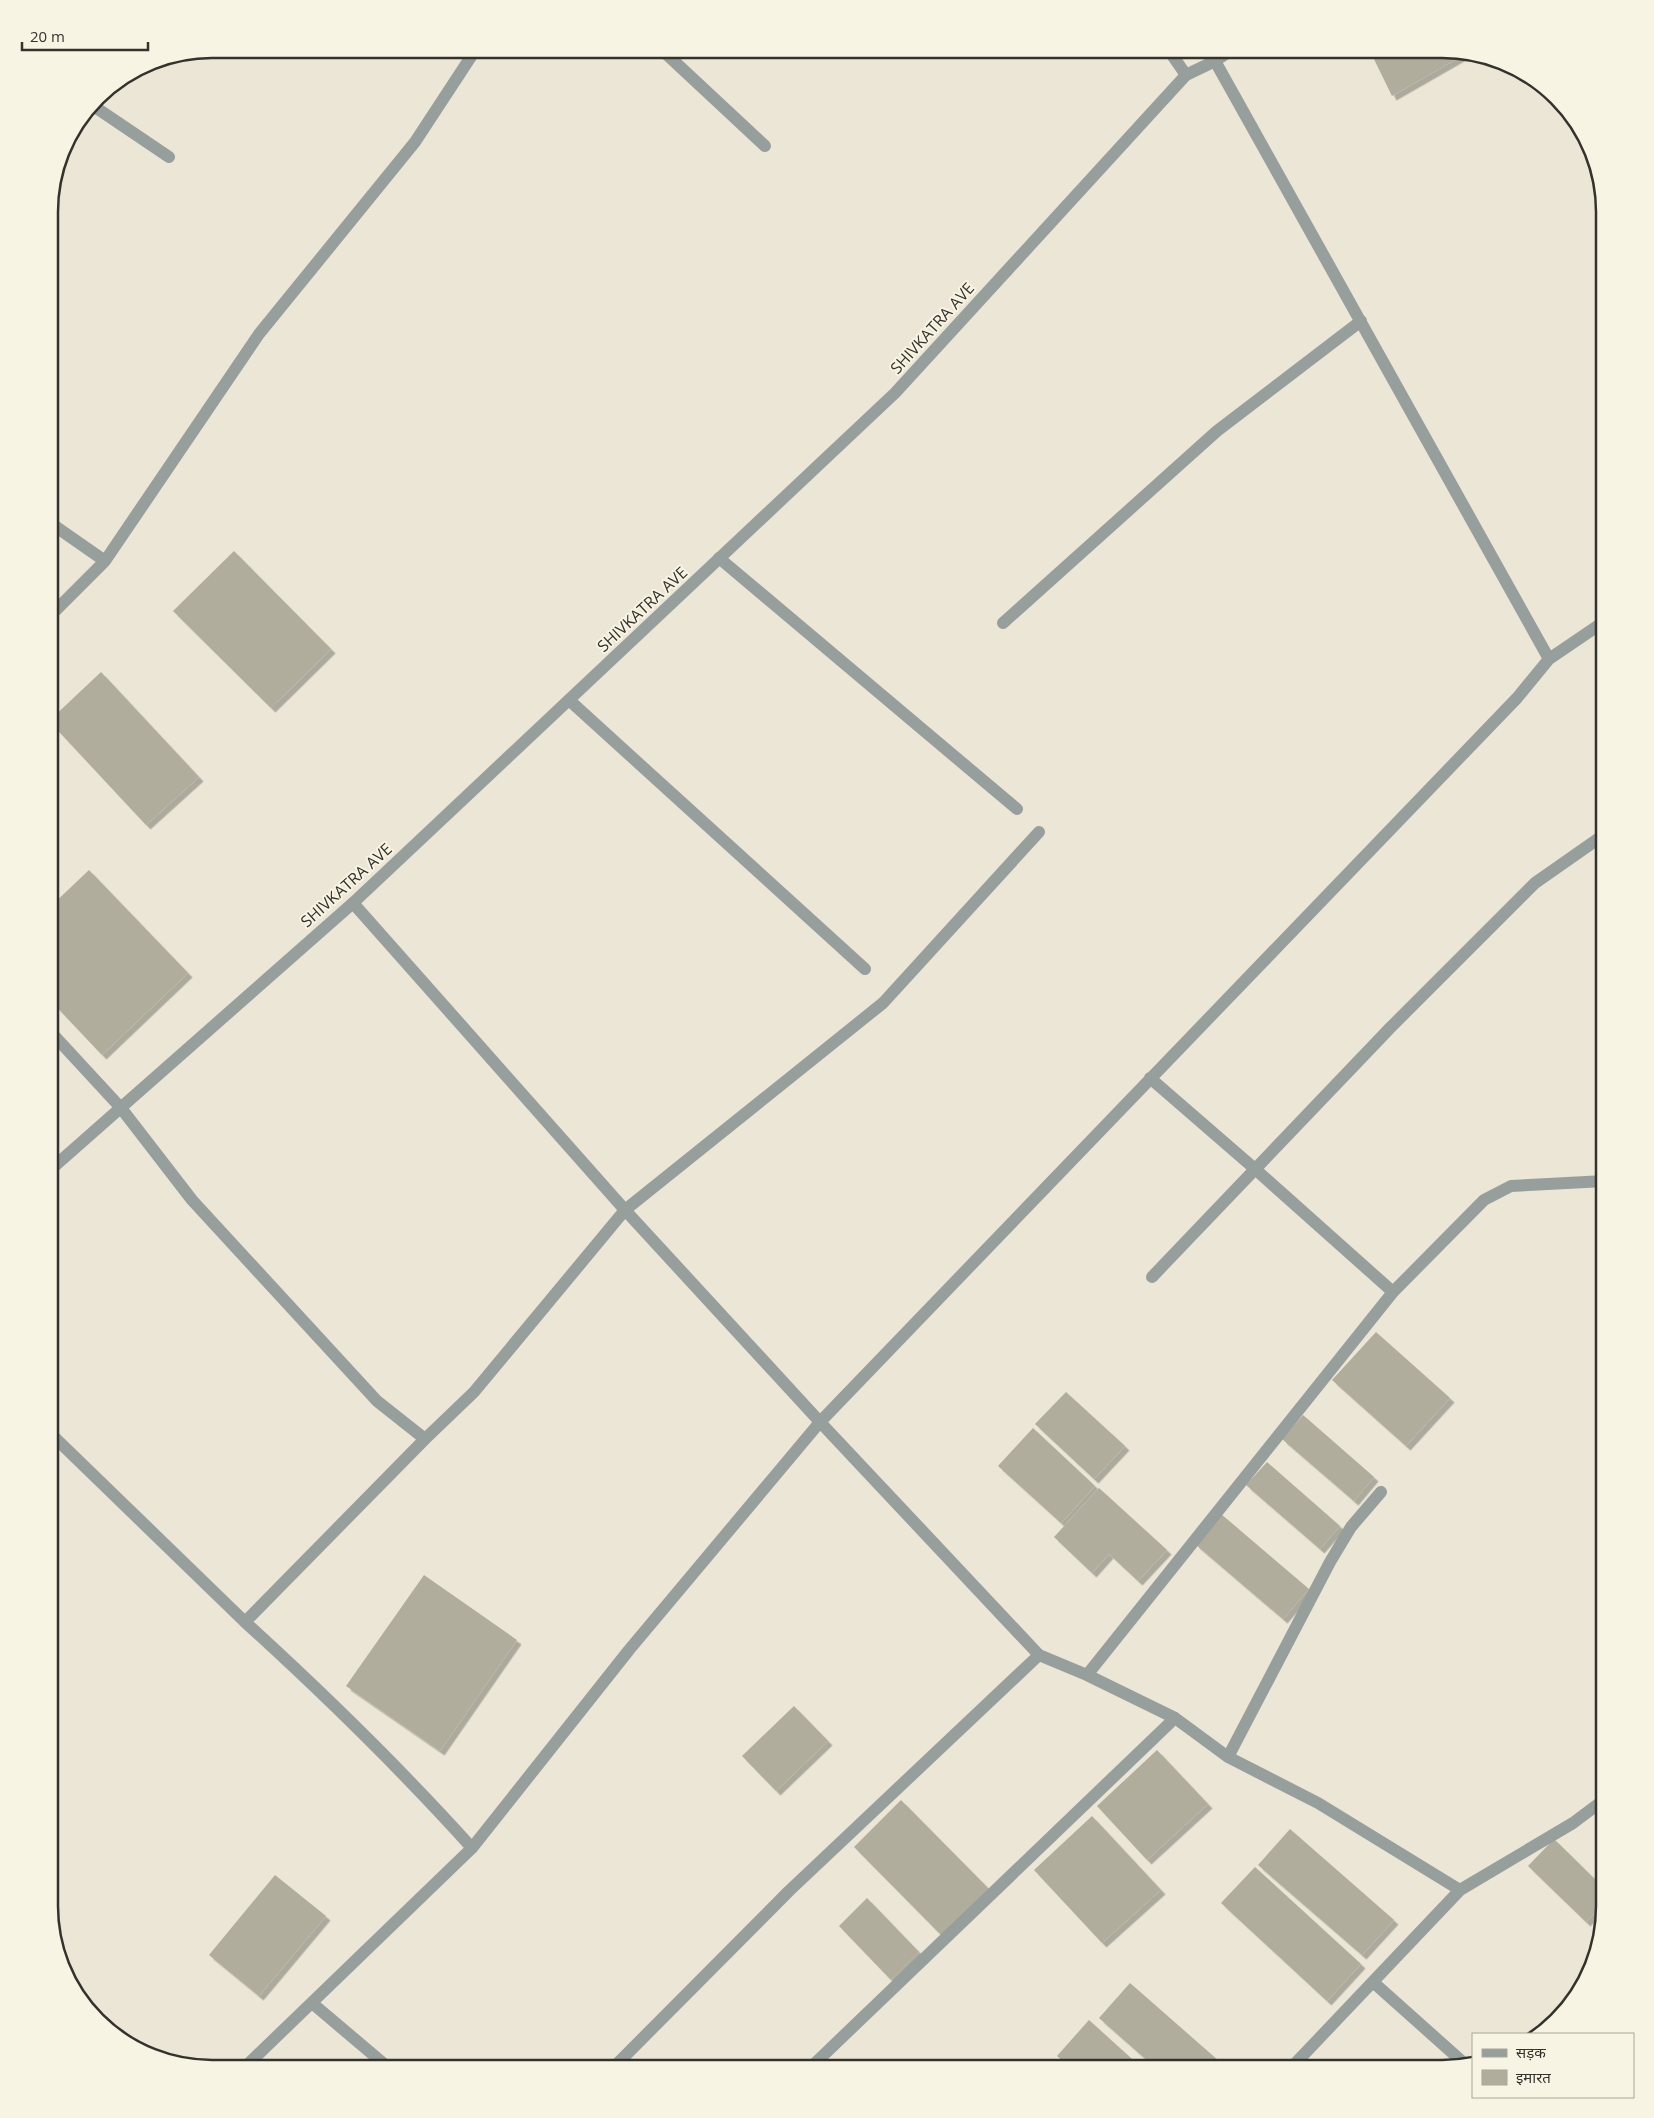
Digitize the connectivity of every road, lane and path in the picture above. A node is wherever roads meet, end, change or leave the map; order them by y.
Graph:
1 (470, 58) edge
2 (671, 58) edge
3 (1174, 58) edge
4 (1220, 58) edge
5 (1215, 61) junction
6 (1186, 75) junction
7 (97, 109) edge
8 (765, 146) dead end
9 (169, 157) dead end
10 (1361, 321) junction
11 (58, 528) edge
12 (719, 558) junction
13 (105, 561) junction
14 (58, 608) edge
15 (1003, 623) dead end
16 (1596, 627) edge
17 (1549, 659) junction
18 (568, 700) junction
19 (1017, 809) dead end
20 (1039, 832) dead end
21 (1596, 840) edge
22 (353, 903) junction
23 (864, 969) dead end
24 (58, 1040) edge
25 (1150, 1078) junction
26 (121, 1108) junction
27 (58, 1163) edge
28 (1255, 1169) junction
29 (1596, 1181) edge
30 (625, 1210) junction
31 (1152, 1277) dead end
32 (1393, 1292) junction
33 (820, 1422) junction
34 (425, 1439) junction
35 (58, 1441) edge
36 (1381, 1492) dead end
37 (245, 1622) junction
38 (1039, 1654) junction
39 (1087, 1675) junction
40 (1175, 1718) junction
41 (1228, 1757) junction
42 (1596, 1806) edge
43 (472, 1848) junction
44 (1460, 1890) junction
45 (1373, 1982) junction
46 (312, 2003) junction
47 (1458, 2059) edge
48 (252, 2060) edge
49 (379, 2060) edge
50 (621, 2060) edge
51 (818, 2060) edge
52 (1299, 2060) edge

1 - 13 street
2 - 8 street
3 - 6 street
4 - 5 street, SHIVKATRA AVE
5 - 6 street, SHIVKATRA AVE
5 - 10 street
6 - 12 street, SHIVKATRA AVE
7 - 9 street
10 - 15 street
10 - 17 street
11 - 13 street
12 - 18 street, SHIVKATRA AVE
12 - 19 street
13 - 14 street
16 - 17 street
17 - 25 street
18 - 22 street, SHIVKATRA AVE
18 - 23 street
20 - 30 street
21 - 28 street
22 - 26 street, SHIVKATRA AVE
22 - 30 street
24 - 26 street
25 - 28 street
25 - 33 street
26 - 27 street, SHIVKATRA AVE
26 - 34 street
28 - 31 street
28 - 32 street
29 - 32 street
30 - 33 street
30 - 34 street
32 - 39 street
33 - 38 street
33 - 43 street
34 - 37 street
35 - 37 street
36 - 41 street
37 - 43 street
38 - 39 street
38 - 50 street
39 - 40 street
40 - 41 street
40 - 51 street
41 - 44 street
42 - 44 street
43 - 46 street
44 - 45 street
45 - 47 street
45 - 52 street
46 - 48 street
46 - 49 street

